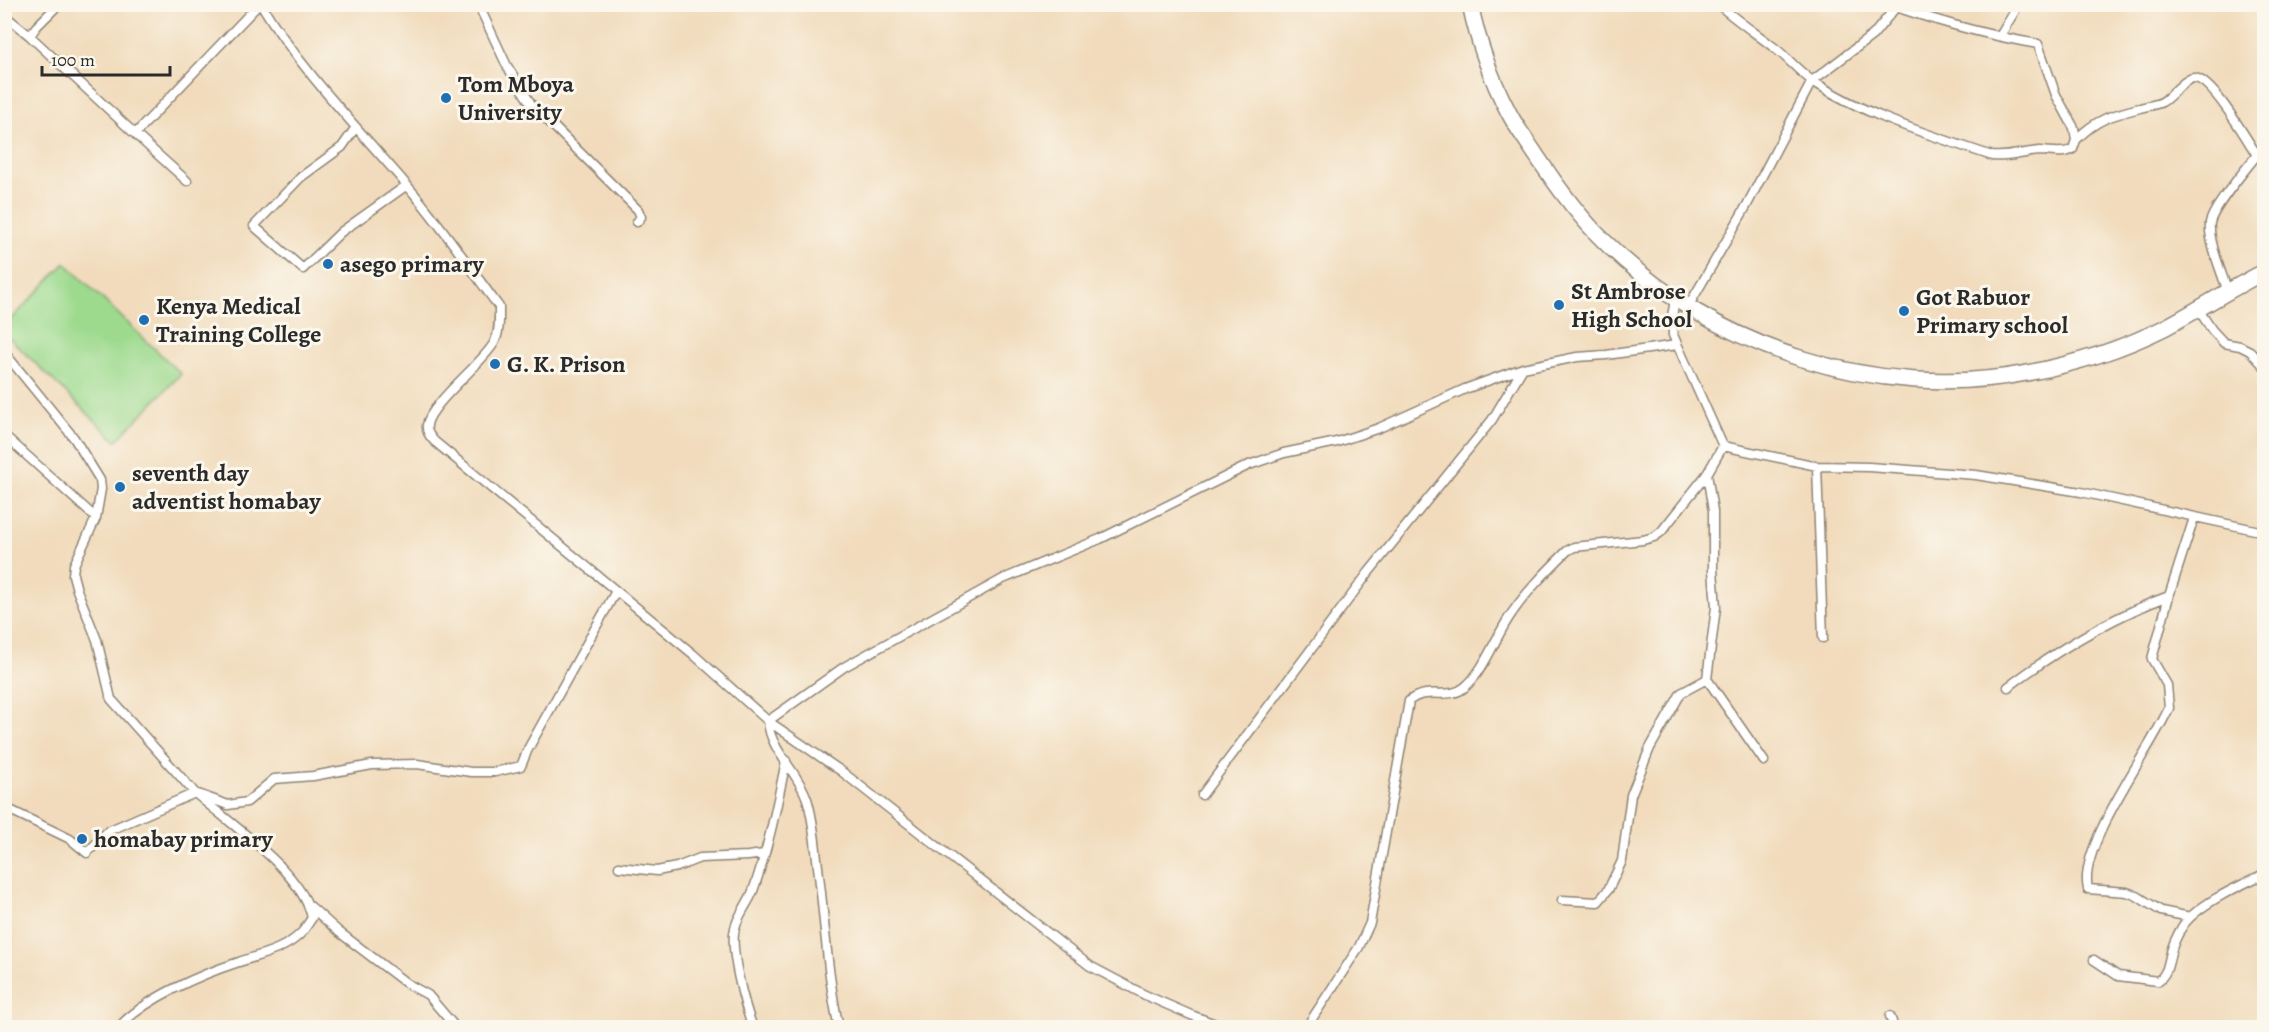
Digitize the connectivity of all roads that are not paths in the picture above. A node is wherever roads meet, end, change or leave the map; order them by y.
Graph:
1 (59, 4) edge
2 (260, 4) edge
3 (478, 4) edge
4 (1470, 4) edge
5 (1718, 4) edge
6 (2019, 4) edge
7 (1894, 6) edge
8 (4, 15) edge
9 (30, 36) junction
10 (2000, 36) junction
11 (1812, 81) junction
12 (356, 127) junction
13 (135, 134) junction
14 (2076, 140) junction
15 (2265, 146) edge
16 (2257, 156) junction
17 (187, 181) dead end
18 (407, 185) junction
19 (637, 222) dead end
20 (2265, 272) edge
21 (2228, 292) junction
22 (1682, 304) junction
23 (2198, 309) junction
24 (1677, 345) junction
25 (4, 352) edge
26 (2265, 366) edge
27 (1523, 368) junction
28 (4, 435) edge
29 (1723, 446) junction
30 (1816, 466) junction
31 (1707, 474) junction
32 (96, 518) junction
33 (2194, 518) junction
34 (2265, 532) edge
35 (616, 591) junction
36 (2169, 596) junction
37 (1823, 638) dead end
38 (1707, 679) junction
39 (2008, 687) dead end
40 (768, 721) junction
41 (786, 761) junction
42 (1764, 761) dead end
43 (195, 793) junction
44 (1202, 795) dead end
45 (4, 807) edge
46 (764, 854) junction
47 (619, 867) dead end
48 (2265, 874) edge
49 (1562, 900) dead end
50 (310, 906) junction
51 (2190, 917) junction
52 (2094, 960) dead end
53 (1890, 1017) dead end
54 (118, 1028) edge
55 (456, 1028) edge
56 (753, 1028) edge
57 (839, 1028) edge
58 (1226, 1028) edge
59 (1306, 1028) edge
60 (1894, 1028) edge

1 - 9 street
2 - 12 street
2 - 13 street
3 - 19 street
4 - 22 highway
5 - 11 street
6 - 10 street
7 - 10 street
7 - 11 street
8 - 9 street
9 - 13 street
10 - 14 street
11 - 14 street
11 - 22 street
12 - 18 street
12 - 18 street
13 - 17 street
14 - 16 street
15 - 16 street
16 - 21 street
18 - 35 street
20 - 21 highway
21 - 23 highway
22 - 23 highway
22 - 24 street
23 - 26 street
24 - 27 street
24 - 29 street
25 - 32 street
27 - 40 street
27 - 44 street
28 - 32 street
29 - 30 street
29 - 31 street
30 - 33 street
30 - 37 street
31 - 38 street
31 - 59 street
32 - 43 street
33 - 34 street
33 - 36 street
35 - 40 street
35 - 43 street
36 - 39 street
36 - 51 street
38 - 42 street
38 - 49 street
40 - 41 street
40 - 58 street
41 - 46 street
41 - 57 street
43 - 45 street
43 - 50 street
46 - 47 street
46 - 56 street
48 - 51 street
50 - 54 street
50 - 55 street
51 - 52 street
53 - 60 street

